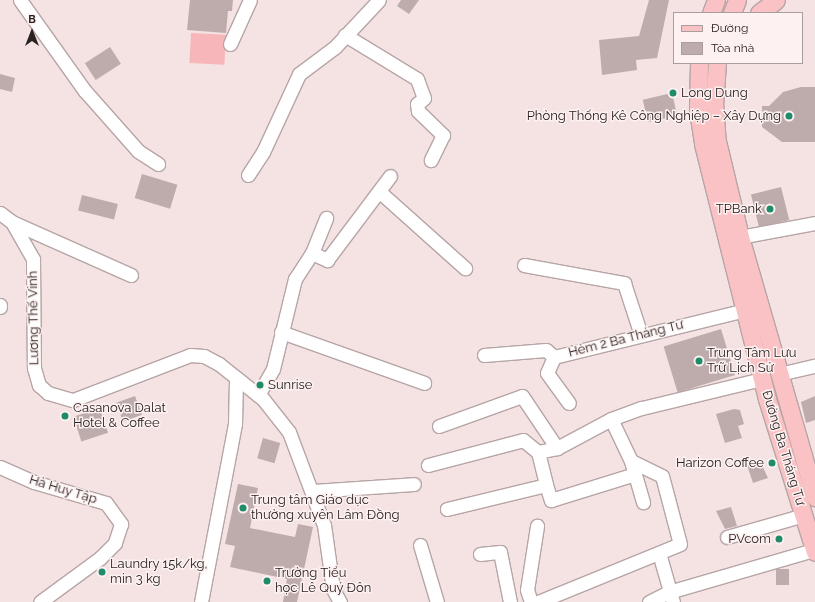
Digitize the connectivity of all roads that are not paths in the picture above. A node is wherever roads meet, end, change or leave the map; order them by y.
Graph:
1 (20, 0) edge
2 (250, 0) edge
3 (379, 0) edge
4 (737, 0) edge
5 (776, 0) edge
6 (732, 12) edge
7 (761, 12) edge
8 (346, 36) junction
9 (230, 44) dead end
10 (699, 64) edge
11 (717, 64) edge
12 (431, 160) dead end
13 (158, 164) dead end
14 (248, 175) dead end
15 (390, 176) dead end
16 (381, 193) junction
17 (0, 213) edge
18 (326, 218) dead end
19 (12, 222) junction
20 (815, 223) edge
21 (740, 237) junction
22 (312, 253) junction
23 (524, 265) dead end
24 (465, 268) dead end
25 (131, 275) dead end
26 (745, 310) junction
27 (281, 332) junction
28 (641, 335) junction
29 (484, 355) dead end
30 (554, 357) junction
31 (815, 366) edge
32 (779, 374) junction
33 (762, 379) junction
34 (236, 380) junction
35 (424, 383) dead end
36 (258, 394) junction
37 (784, 394) junction
38 (767, 398) junction
39 (569, 403) dead end
40 (611, 419) junction
41 (439, 426) dead end
42 (556, 448) junction
43 (538, 452) junction
44 (631, 461) junction
45 (428, 465) dead end
46 (0, 467) edge
47 (635, 474) junction
48 (414, 484) dead end
49 (546, 485) junction
50 (312, 491) junction
51 (815, 497) edge
52 (643, 502) dead end
53 (447, 509) dead end
54 (804, 515) junction
55 (537, 526) dead end
56 (727, 537) dead end
57 (420, 545) dead end
58 (815, 551) edge
59 (660, 553) junction
60 (480, 554) dead end
61 (671, 597) edge
62 (40, 602) edge
63 (201, 602) edge
64 (340, 602) edge
65 (437, 602) edge
66 (510, 602) edge
67 (531, 602) edge
68 (538, 602) edge
69 (649, 602) edge

1 - 13 street
2 - 9 street
3 - 8 street
4 - 6 main road
5 - 7 main road
8 - 12 street
8 - 14 street
10 - 26 main road, Đường Ba Tháng Tư
11 - 21 main road, Đường Ba Tháng Tư
15 - 16 street
16 - 22 street
16 - 24 street
17 - 19 street, Lương Thế Vinh
18 - 22 street
19 - 25 street
19 - 34 street, Lương Thế Vinh
20 - 21 street
21 - 32 main road, Đường Ba Tháng Tư
22 - 27 street
23 - 28 street
26 - 28 street, Hẻm 2 Ba Tháng Tư
26 - 33 main road, Đường Ba Tháng Tư
27 - 35 street
27 - 36 street
28 - 30 street, Hẻm 2 Ba Tháng Tư
29 - 30 street, Hẻm 2 Ba Tháng Tư
30 - 39 street
31 - 32 street
32 - 37 main road, Đường Ba Tháng Tư
33 - 38 main road, Đường Ba Tháng Tư
33 - 40 street
34 - 36 street, Lương Thế Vinh
34 - 63 street
36 - 50 street, Lương Thế Vinh
37 - 38 main road
37 - 51 main road, Đường Ba Tháng Tư
38 - 54 main road, Đường Ba Tháng Tư
40 - 42 street
40 - 44 street
41 - 42 street
42 - 43 street
43 - 45 street
43 - 49 street
44 - 47 street
44 - 59 street
46 - 62 street, Hà Huy Tập
47 - 49 street
47 - 52 street
48 - 50 street
49 - 53 street
50 - 64 street, Lương Thế Vinh
54 - 56 street
54 - 58 main road, Đường Ba Tháng Tư
55 - 67 street
57 - 65 street
58 - 61 street
59 - 61 street
59 - 68 street
60 - 66 street
61 - 69 street

